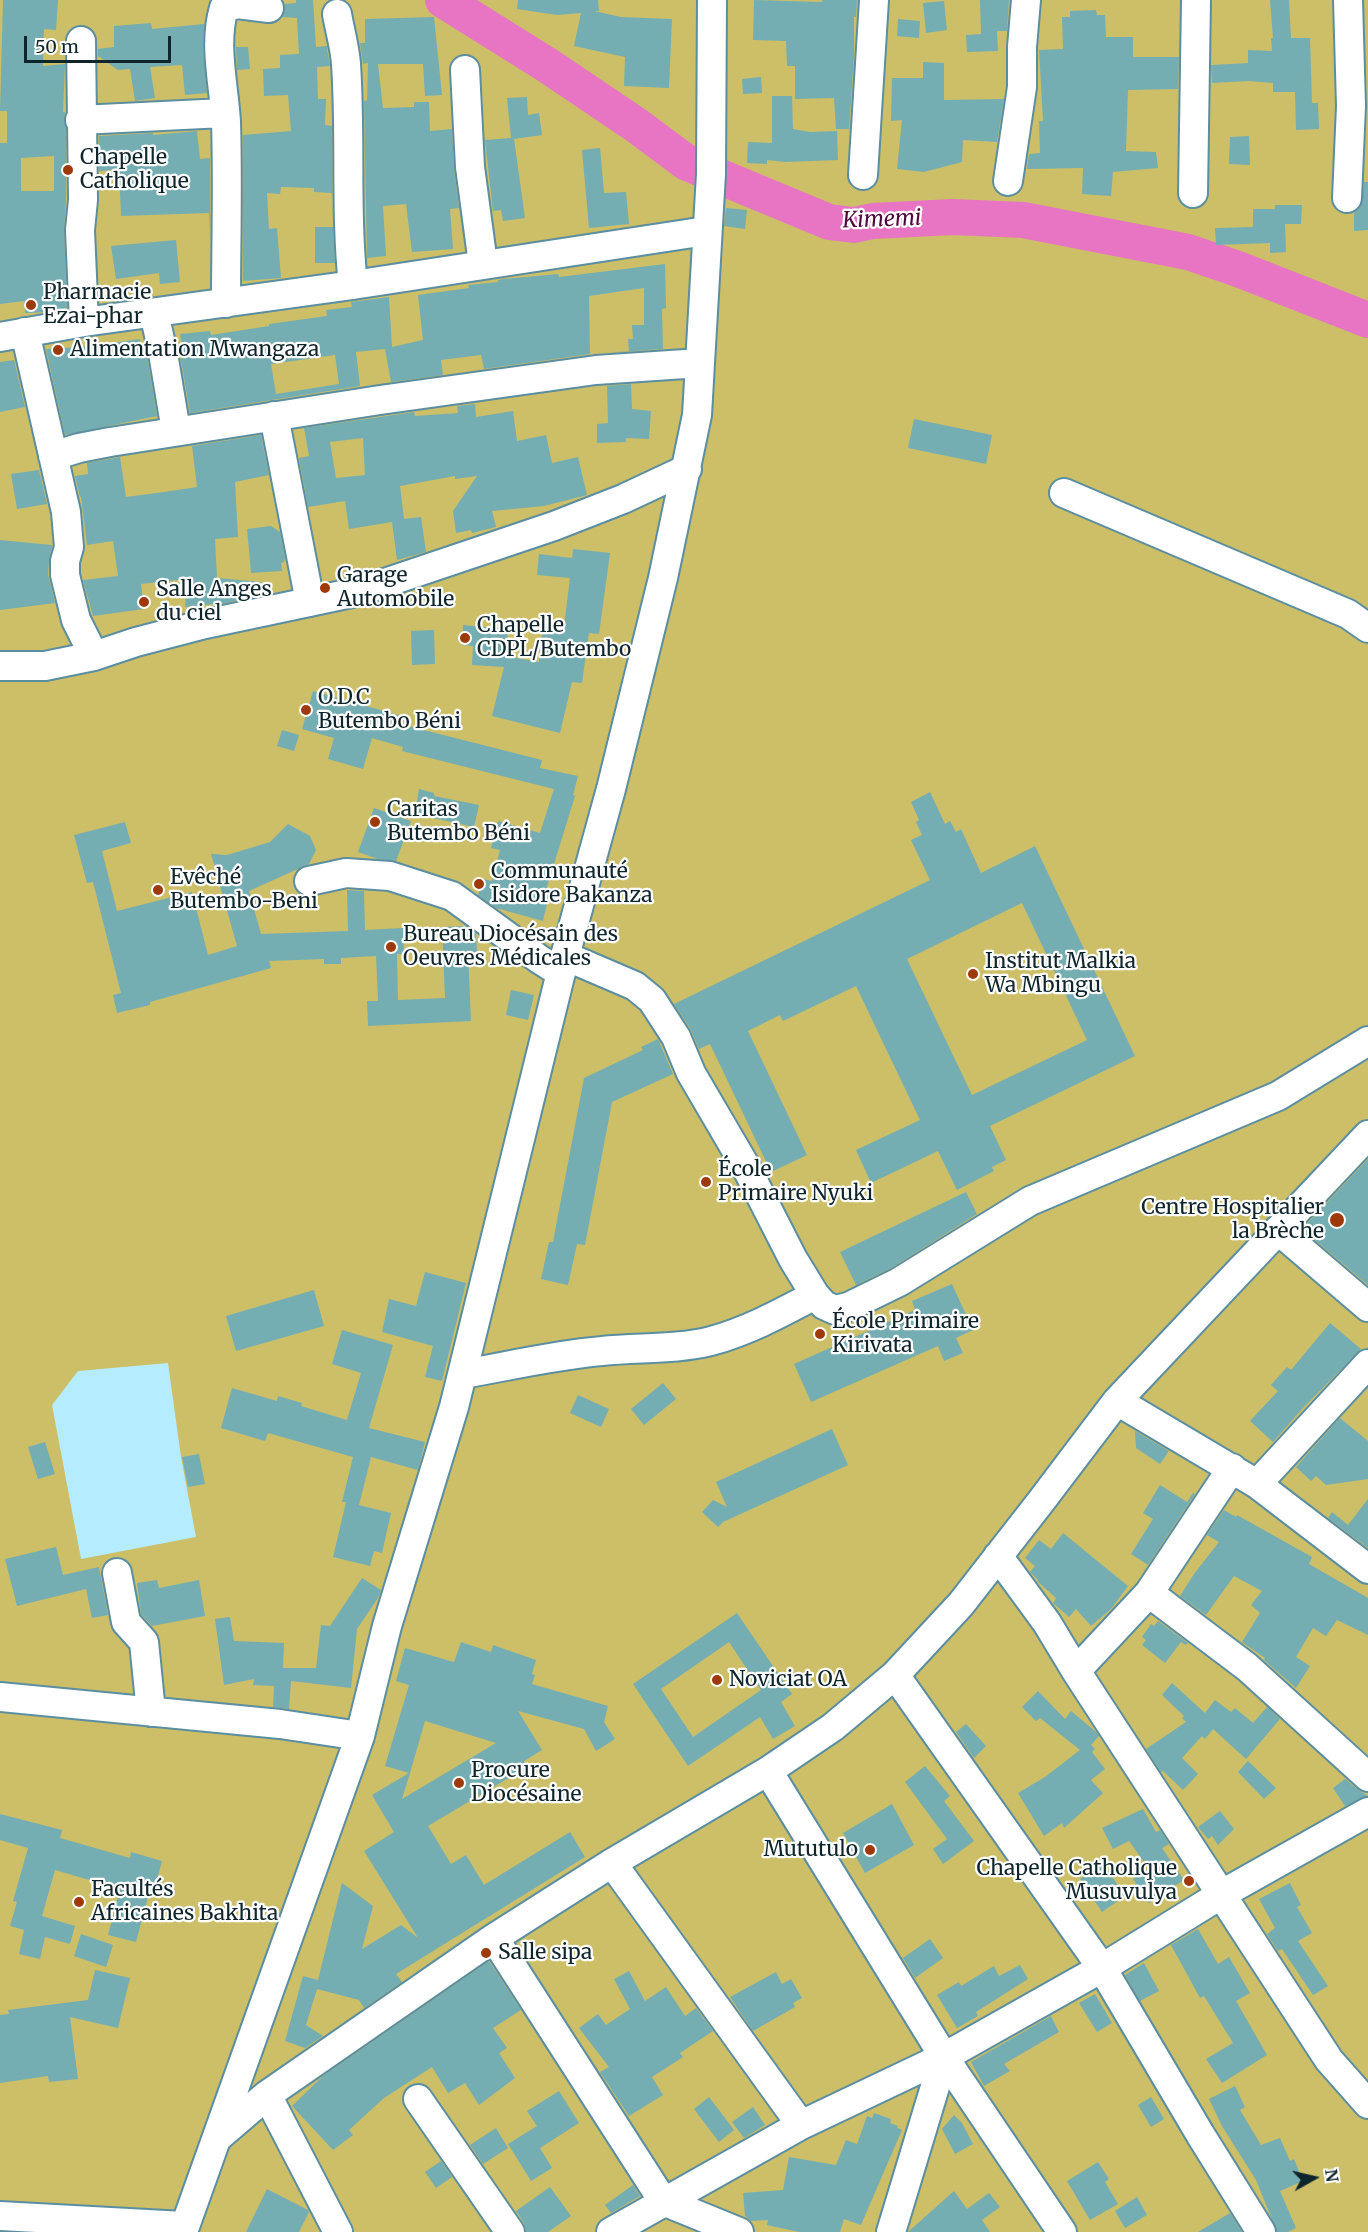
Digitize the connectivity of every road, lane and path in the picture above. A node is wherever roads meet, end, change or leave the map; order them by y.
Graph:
1 (707, 0) edge
2 (712, 0) edge
3 (874, 0) edge
4 (1026, 0) edge
5 (1196, 0) edge
6 (1348, 0) edge
7 (268, 8) dead end
8 (337, 14) dead end
9 (81, 41) dead end
10 (465, 70) dead end
11 (224, 113) junction
12 (80, 120) junction
13 (863, 175) dead end
14 (1008, 181) dead end
15 (1193, 193) dead end
16 (1347, 198) dead end
17 (706, 231) junction
18 (483, 264) junction
19 (354, 285) junction
20 (226, 303) junction
21 (154, 313) junction
22 (84, 322) junction
23 (13, 335) edge
24 (700, 363) junction
25 (274, 416) junction
26 (176, 431) junction
27 (53, 456) junction
28 (687, 469) junction
29 (1064, 492) dead end
30 (310, 602) junction
31 (1368, 628) edge
32 (94, 656) junction
33 (0, 666) edge
34 (309, 881) dead end
35 (563, 964) junction
36 (1368, 1041) edge
37 (1368, 1135) edge
38 (1278, 1230) junction
39 (815, 1295) junction
40 (1368, 1307) edge
41 (1368, 1364) edge
42 (463, 1374) junction
43 (1117, 1401) junction
44 (1232, 1468) junction
45 (1257, 1484) junction
46 (998, 1556) junction
47 (1368, 1569) edge
48 (117, 1573) dead end
49 (1149, 1593) junction
50 (1076, 1671) junction
51 (895, 1676) junction
52 (0, 1697) edge
53 (151, 1712) junction
54 (360, 1736) junction
55 (768, 1771) junction
56 (1368, 1777) edge
57 (1368, 1812) edge
58 (612, 1863) junction
59 (1222, 1894) junction
60 (494, 1938) junction
61 (1102, 1968) junction
62 (944, 2057) junction
63 (267, 2095) junction
64 (418, 2099) dead end
65 (1368, 2104) edge
66 (801, 2125) junction
67 (217, 2138) junction
68 (663, 2201) junction
69 (0, 2216) edge
70 (184, 2229) edge
71 (338, 2232) edge
72 (510, 2232) edge
73 (610, 2232) edge
74 (739, 2232) edge
75 (891, 2232) edge
76 (1062, 2232) edge
77 (1261, 2232) edge

1 - 2 street
2 - 17 street
3 - 13 street
4 - 14 street
5 - 15 street
6 - 16 street
7 - 11 street
8 - 19 street
9 - 12 street
10 - 18 street
11 - 12 street
11 - 20 street
12 - 22 street
17 - 18 street
17 - 24 street
18 - 19 street
19 - 20 street
20 - 21 street
21 - 22 street
21 - 26 street
22 - 23 street
23 - 27 street
24 - 25 street
24 - 28 street
25 - 26 street
25 - 30 street
26 - 27 street
27 - 32 street
28 - 30 street
28 - 35 street
29 - 31 street
30 - 32 street
32 - 33 street
34 - 35 street
35 - 39 street
35 - 42 street
36 - 39 street
37 - 38 street
38 - 40 street
38 - 43 street
39 - 42 street
41 - 45 street
42 - 54 street
43 - 44 street
43 - 46 street
44 - 45 street
44 - 49 street
45 - 47 street
46 - 50 street
46 - 51 street
48 - 53 street
49 - 50 street
49 - 56 street
50 - 59 street
51 - 55 street
51 - 61 street
52 - 53 street
53 - 54 street
54 - 67 street
55 - 58 street
55 - 62 street
57 - 59 street
58 - 60 street
58 - 66 street
59 - 61 street
59 - 65 street
60 - 63 street
60 - 68 street
61 - 62 street
61 - 77 street
62 - 66 street
62 - 75 street
62 - 76 street
63 - 67 street
63 - 71 street
64 - 72 street
66 - 68 street
67 - 70 street
68 - 73 street
68 - 74 street
69 - 70 street

